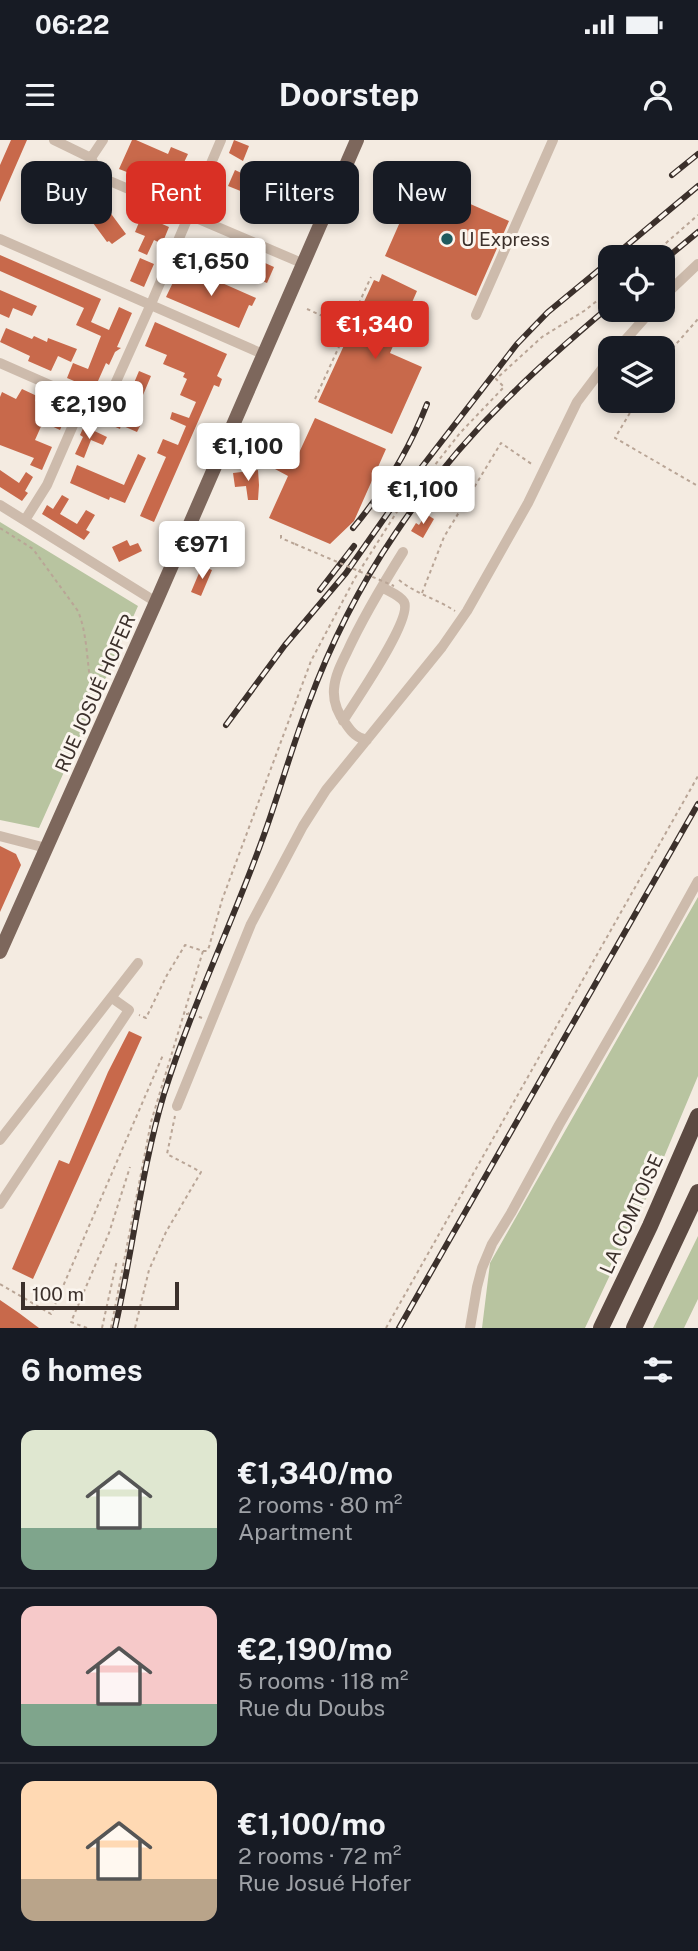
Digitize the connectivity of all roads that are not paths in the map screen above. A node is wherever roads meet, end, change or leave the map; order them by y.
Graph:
1 (54, 140) edge
2 (103, 140) edge
3 (221, 140) edge
4 (357, 140) edge
5 (553, 140) edge
6 (91, 158) junction
7 (212, 161) edge
8 (126, 188) edge
9 (185, 224) edge
10 (210, 224) edge
11 (0, 239) edge
12 (304, 264) junction
13 (698, 264) edge
14 (675, 286) edge
15 (151, 304) junction
16 (476, 315) dead end
17 (641, 322) edge
18 (629, 336) edge
19 (265, 355) junction
20 (0, 363) edge
21 (598, 375) edge
22 (84, 400) junction
23 (0, 505) edge
24 (25, 520) junction
25 (403, 552) dead end
26 (382, 587) junction
27 (156, 602) junction
28 (343, 721) junction
29 (367, 740) junction
30 (0, 836) edge
31 (46, 848) junction
32 (698, 881) edge
33 (0, 953) edge
34 (138, 963) dead end
35 (112, 998) junction
36 (177, 1107) road end
37 (698, 1116) edge
38 (0, 1140) edge
39 (698, 1192) edge
40 (0, 1204) edge
41 (470, 1328) edge
42 (601, 1328) edge
43 (634, 1328) edge

1 - 6 street
2 - 6 street
3 - 7 street
4 - 12 main road, RUE JOSUÉ HOFER
5 - 16 street
6 - 8 street
9 - 15 street
10 - 12 street
11 - 15 street
12 - 19 main road, RUE JOSUÉ HOFER
13 - 14 street
15 - 19 street
15 - 22 street
17 - 18 street
19 - 27 main road, RUE JOSUÉ HOFER
20 - 22 street
21 - 29 street
22 - 24 street
23 - 24 street
24 - 27 street
25 - 26 street
26 - 28 street
26 - 28 street
27 - 31 main road, RUE JOSUÉ HOFER
28 - 29 street
29 - 36 street
30 - 31 street
31 - 33 main road, RUE JOSUÉ HOFER
32 - 41 street
34 - 35 street
35 - 38 street
35 - 40 street
37 - 42 highway, LA COMTOISE
39 - 43 highway

